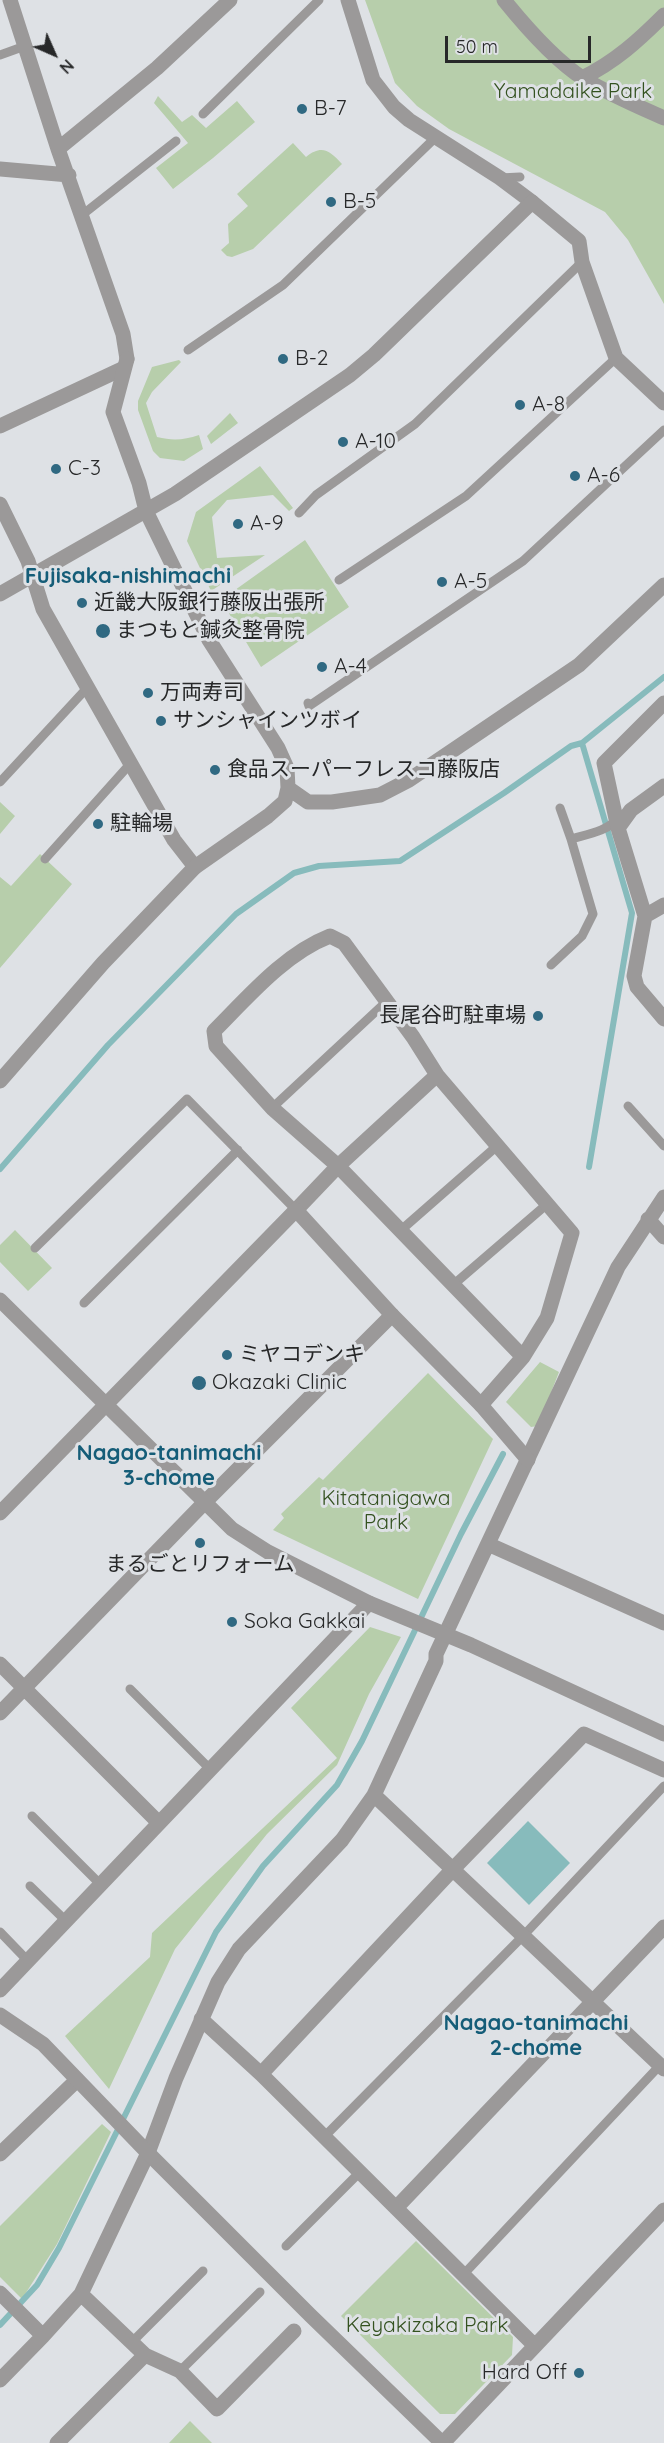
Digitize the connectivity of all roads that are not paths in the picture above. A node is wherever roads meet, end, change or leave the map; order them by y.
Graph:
1 (10, 0) edge
2 (230, 0) edge
3 (319, 0) edge
4 (348, 0) edge
5 (504, 0) edge
6 (664, 15) edge
7 (25, 46) junction
8 (0, 55) edge
9 (582, 78) junction
10 (203, 114) dead end
11 (664, 118) edge
12 (436, 137) junction
13 (176, 141) dead end
14 (58, 149) junction
15 (0, 169) edge
16 (69, 175) junction
17 (520, 177) dead end
18 (500, 178) junction
19 (532, 202) junction
20 (82, 215) junction
21 (582, 262) junction
22 (188, 350) dead end
23 (616, 358) junction
24 (125, 364) junction
25 (664, 403) edge
26 (0, 426) edge
27 (664, 430) edge
28 (0, 504) edge
29 (146, 511) junction
30 (299, 513) dead end
31 (33, 575) junction
32 (339, 580) dead end
33 (664, 585) edge
34 (0, 594) edge
35 (87, 688) junction
36 (308, 703) dead end
37 (664, 703) edge
38 (130, 764) junction
39 (0, 782) edge
40 (664, 786) edge
41 (288, 788) junction
42 (561, 808) dead end
43 (616, 823) junction
44 (571, 840) junction
45 (45, 859) dead end
46 (195, 867) junction
47 (664, 905) edge
48 (645, 916) junction
49 (551, 965) dead end
50 (386, 1002) junction
51 (664, 1019) edge
52 (437, 1075) junction
53 (0, 1081) edge
54 (628, 1106) dead end
55 (272, 1108) junction
56 (497, 1146) junction
57 (664, 1146) edge
58 (238, 1150) junction
59 (338, 1166) junction
60 (664, 1197) edge
61 (546, 1205) junction
62 (296, 1210) junction
63 (648, 1219) junction
64 (400, 1230) junction
65 (664, 1237) edge
66 (35, 1248) dead end
67 (453, 1285) junction
68 (0, 1300) edge
69 (84, 1303) dead end
70 (392, 1315) junction
71 (523, 1357) junction
72 (481, 1405) junction
73 (106, 1406) junction
74 (528, 1460) junction
75 (205, 1502) junction
76 (0, 1514) edge
77 (490, 1545) junction
78 (369, 1603) junction
79 (664, 1623) edge
80 (441, 1632) junction
81 (0, 1664) edge
82 (25, 1689) junction
83 (130, 1689) dead end
84 (0, 1713) edge
85 (664, 1734) edge
86 (210, 1769) junction
87 (664, 1770) edge
88 (664, 1786) edge
89 (374, 1795) junction
90 (32, 1816) dead end
91 (159, 1822) junction
92 (454, 1868) junction
93 (100, 1885) junction
94 (30, 1886) dead end
95 (66, 1921) junction
96 (664, 1927) edge
97 (0, 1932) edge
98 (524, 1935) junction
99 (28, 1961) junction
100 (0, 1990) edge
101 (593, 2001) junction
102 (0, 2015) edge
103 (201, 2019) junction
104 (663, 2065) edge
105 (261, 2074) junction
106 (77, 2079) junction
107 (324, 2137) junction
108 (2, 2148) edge
109 (148, 2153) junction
110 (360, 2172) junction
111 (396, 2208) junction
112 (664, 2210) edge
113 (286, 2246) dead end
114 (203, 2271) dead end
115 (463, 2275) junction
116 (261, 2292) dead end
117 (0, 2293) edge
118 (81, 2294) junction
119 (294, 2331) dead end
120 (43, 2336) junction
121 (132, 2342) junction
122 (534, 2345) junction
123 (145, 2355) junction
124 (180, 2371) junction
125 (0, 2380) edge
126 (57, 2443) edge
127 (443, 2443) edge

1 - 7 street
2 - 14 street
3 - 10 lane
4 - 12 street
5 - 9 street
6 - 9 street
7 - 8 lane
7 - 14 street
9 - 11 street
12 - 18 street
12 - 22 lane
13 - 20 lane
14 - 16 street
15 - 16 street
16 - 20 street
17 - 18 lane
18 - 19 street
19 - 21 street
19 - 29 street
20 - 24 street
21 - 23 street
21 - 30 lane
23 - 25 street
23 - 32 lane
24 - 26 street
24 - 29 street
27 - 36 lane
28 - 31 street
29 - 31 street
29 - 41 street
31 - 34 street
31 - 35 street
33 - 41 street
35 - 38 street
35 - 39 lane
37 - 43 street
38 - 45 lane
38 - 46 street
40 - 43 street
41 - 46 street
42 - 44 lane
43 - 44 lane
43 - 48 street
44 - 49 lane
46 - 53 street
47 - 48 street
48 - 51 street
50 - 52 street
50 - 55 lane
50 - 55 street
52 - 56 street
52 - 59 street
54 - 57 lane
55 - 59 street
56 - 61 street
56 - 64 lane
58 - 62 lane
58 - 66 lane
58 - 69 lane
59 - 62 street
59 - 64 street
60 - 63 street
61 - 67 lane
61 - 71 street
62 - 70 street
62 - 73 street
63 - 65 street
63 - 74 street
64 - 67 street
67 - 71 street
68 - 73 street
70 - 72 street
70 - 75 street
71 - 72 street
72 - 74 street
73 - 75 street
73 - 76 street
74 - 77 street
75 - 78 street
75 - 82 street
77 - 79 street
77 - 80 street
78 - 80 street
78 - 86 street
80 - 85 street
80 - 89 street
81 - 82 street
82 - 84 street
82 - 91 street
83 - 86 lane
86 - 91 street
87 - 92 street
88 - 98 lane
89 - 92 street
89 - 103 street
90 - 93 lane
91 - 93 street
92 - 98 street
92 - 105 street
93 - 95 street
94 - 95 lane
95 - 99 street
96 - 101 street
97 - 99 lane
98 - 101 street
98 - 107 lane
99 - 100 street
101 - 104 street
101 - 111 street
102 - 106 street
103 - 105 street
103 - 109 street
104 - 115 lane
105 - 107 street
106 - 108 street
106 - 109 street
107 - 110 street
109 - 118 street
109 - 127 street
110 - 111 street
110 - 113 lane
111 - 115 street
112 - 122 street
114 - 121 lane
115 - 122 street
116 - 124 lane
117 - 120 street
118 - 120 street
118 - 121 street
119 - 124 street
120 - 125 street
121 - 123 street
122 - 127 street
123 - 124 street
123 - 126 street

